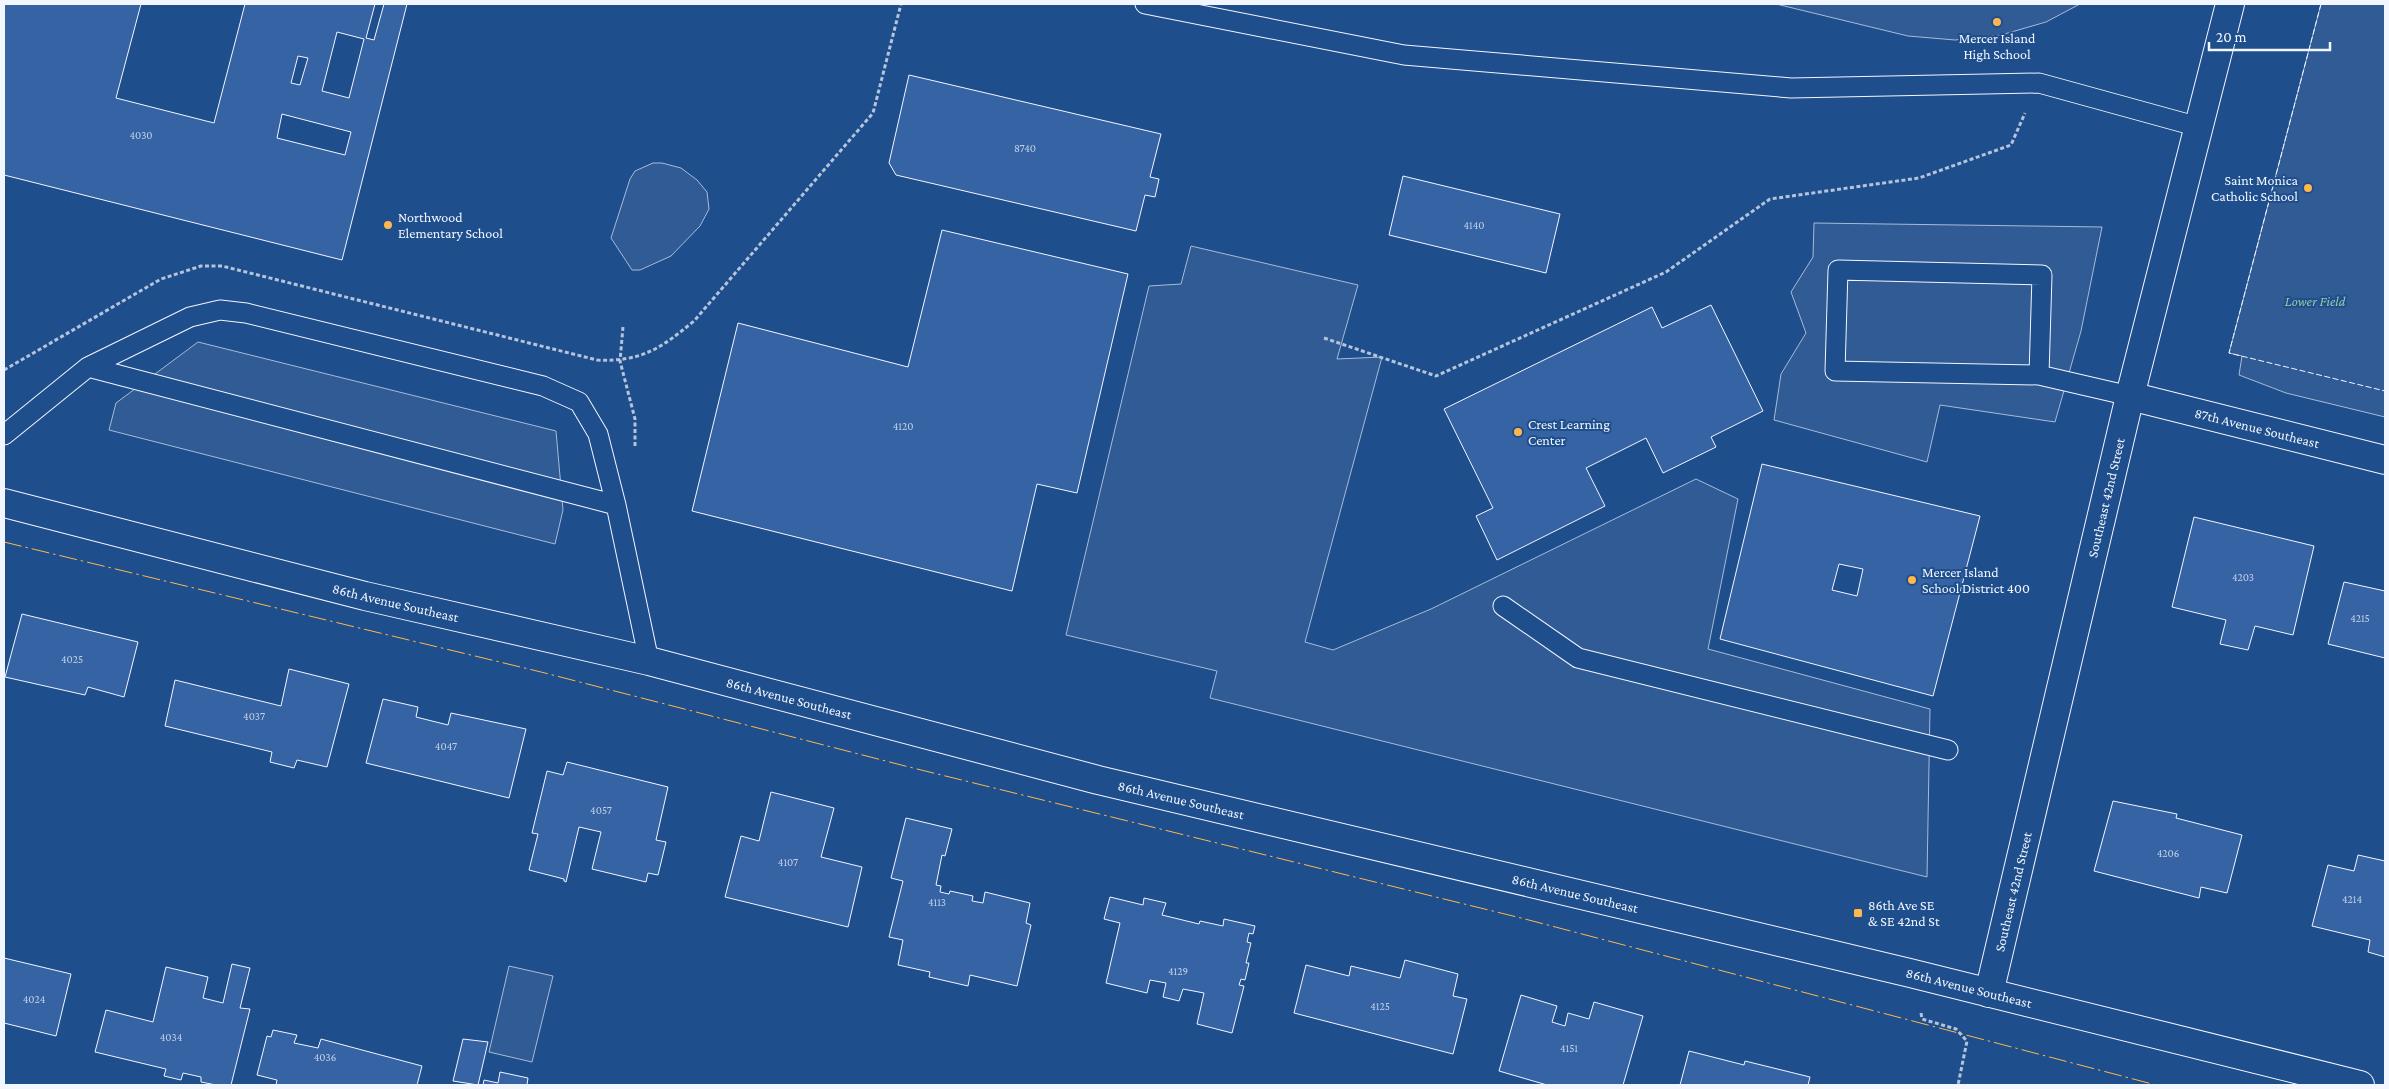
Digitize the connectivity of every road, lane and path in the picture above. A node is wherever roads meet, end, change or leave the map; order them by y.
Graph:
1 (901, 4) edge
2 (1146, 4) edge
3 (2230, 4) edge
4 (2039, 83) junction
5 (2199, 127) junction
6 (704, 310) dead end
7 (623, 328) dead end
8 (1324, 338) dead end
9 (620, 361) dead end
10 (88, 367) junction
11 (2039, 375) junction
12 (2130, 396) junction
13 (4, 435) edge
14 (2385, 460) edge
15 (4, 503) edge
16 (616, 505) junction
17 (1503, 606) dead end
18 (649, 661) junction
19 (1948, 750) dead end
20 (1989, 993) junction
21 (1919, 1008) dead end
22 (1958, 1085) edge
23 (2360, 1085) edge

1 - 6 path
2 - 4 lane
3 - 5 street, Southeast 42nd Street
4 - 5 lane
4 - 8 path
5 - 12 street, Southeast 42nd Street
7 - 9 path
10 - 13 lane
10 - 16 lane
10 - 16 lane
11 - 11 lane
11 - 12 lane
12 - 14 street, 87th Avenue Southeast
12 - 20 street, Southeast 42nd Street
15 - 18 street, 86th Avenue Southeast
16 - 18 lane
17 - 19 lane
18 - 20 street, 86th Avenue Southeast
20 - 23 street, 86th Avenue Southeast
21 - 22 path

